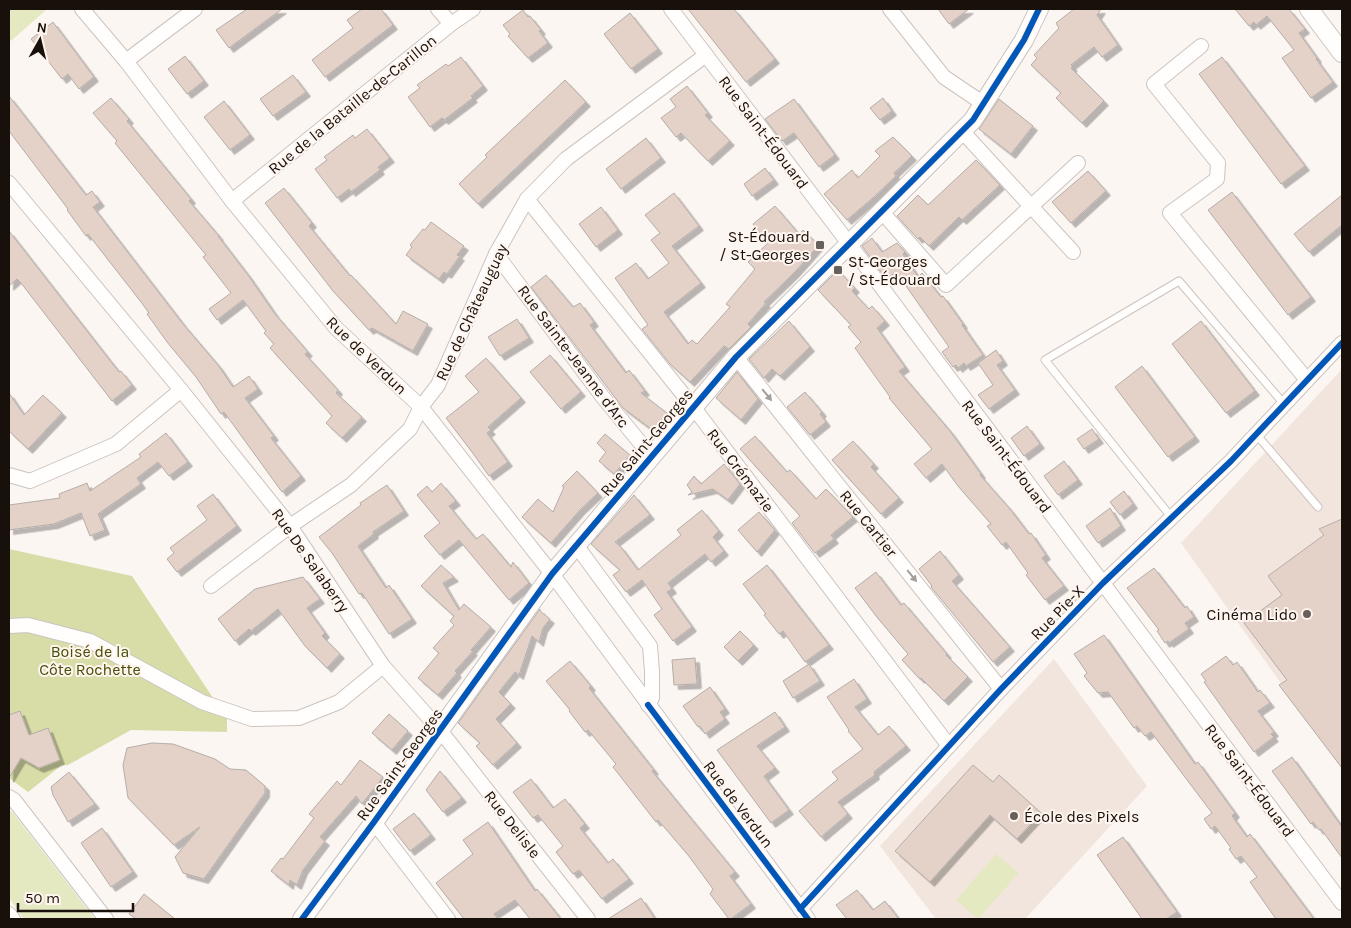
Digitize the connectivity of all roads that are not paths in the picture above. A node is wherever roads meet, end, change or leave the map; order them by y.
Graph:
1 (82, 9) edge
2 (195, 9) edge
3 (438, 9) edge
4 (473, 9) edge
5 (671, 9) edge
6 (890, 9) edge
7 (1039, 9) edge
8 (1309, 9) edge
9 (451, 24) junction
10 (1201, 46) dead end
11 (1342, 53) edge
12 (706, 55) junction
13 (126, 61) junction
14 (984, 104) junction
15 (962, 131) junction
16 (1078, 163) dead end
17 (9, 183) edge
18 (528, 199) junction
19 (232, 201) junction
20 (1031, 206) junction
21 (882, 212) junction
22 (850, 245) junction
23 (1073, 252) dead end
24 (496, 254) junction
25 (1342, 343) edge
26 (736, 357) junction
27 (1308, 380) junction
28 (181, 390) junction
29 (1284, 404) junction
30 (421, 407) junction
31 (694, 408) junction
32 (1256, 434) junction
33 (652, 458) junction
34 (9, 475) edge
35 (1318, 507) dead end
36 (1172, 518) junction
37 (290, 526) junction
38 (576, 545) junction
39 (552, 574) junction
40 (1103, 583) junction
41 (211, 586) dead end
42 (9, 626) edge
43 (383, 666) junction
44 (1002, 689) junction
45 (648, 704) junction
46 (439, 729) junction
47 (949, 746) junction
48 (9, 797) edge
49 (374, 822) junction
50 (1342, 904) edge
51 (9, 914) edge
52 (804, 914) edge
53 (13, 919) edge
54 (106, 919) edge
55 (302, 919) edge
56 (448, 919) edge
57 (588, 919) edge

1 - 13 street, Rue de Verdun
2 - 13 street
3 - 9 street
4 - 9 street, Rue de la Bataille-de-Carillon
5 - 12 street, Rue Saint-Édouard
6 - 14 street
7 - 14 street, Rue Saint-Georges
8 - 11 street
9 - 19 street, Rue de la Bataille-de-Carillon
10 - 27 street
12 - 18 street, Rue de Châteauguay
12 - 22 street, Rue Saint-Édouard
13 - 19 street, Rue de Verdun
14 - 15 street, Rue Saint-Georges
15 - 20 street
15 - 21 street, Rue Saint-Georges
16 - 20 street
17 - 28 street, Rue De Salaberry
18 - 24 street, Rue de Châteauguay
18 - 31 street, Rue Crémazie
19 - 30 street, Rue de Verdun
20 - 21 street
20 - 23 street
21 - 22 street, Rue Saint-Georges
22 - 26 street, Rue Saint-Georges
22 - 40 street, Rue Saint-Édouard
24 - 30 street, Rue de Châteauguay
24 - 33 street, Rue Sainte-Jeanne d'Arc
25 - 27 street, Rue Pie-X
26 - 31 street, Rue Saint-Georges
26 -> 44 street, Rue Cartier
27 - 29 street, Rue Pie-X
28 - 34 street
28 - 37 street, Rue De Salaberry
29 - 32 street, Rue Pie-X
29 - 36 lane
30 - 37 street, Rue de Châteauguay
30 - 39 street, Rue de Verdun
31 - 33 street, Rue Saint-Georges
31 - 47 street, Rue Crémazie
32 - 35 lane
32 - 36 street, Rue Pie-X
33 - 38 street, Rue Saint-Georges
36 - 40 street, Rue Pie-X
37 - 41 street, Rue de Châteauguay
37 - 43 street, Rue De Salaberry
38 - 39 street, Rue Saint-Georges
38 - 45 street
39 - 45 street, Rue de Verdun
39 - 46 street, Rue Saint-Georges
40 - 44 street, Rue Pie-X
40 - 50 street, Rue Saint-Édouard
42 - 43 street
43 - 46 street, Rue De Salaberry
44 - 47 street, Rue Pie-X
45 - 52 street, Rue de Verdun
46 - 49 street, Rue Saint-Georges
46 - 57 street, Rue Delisle
47 - 52 street, Rue Pie-X
48 - 54 street
49 - 55 street, Rue Saint-Georges
49 - 56 street
51 - 53 street

